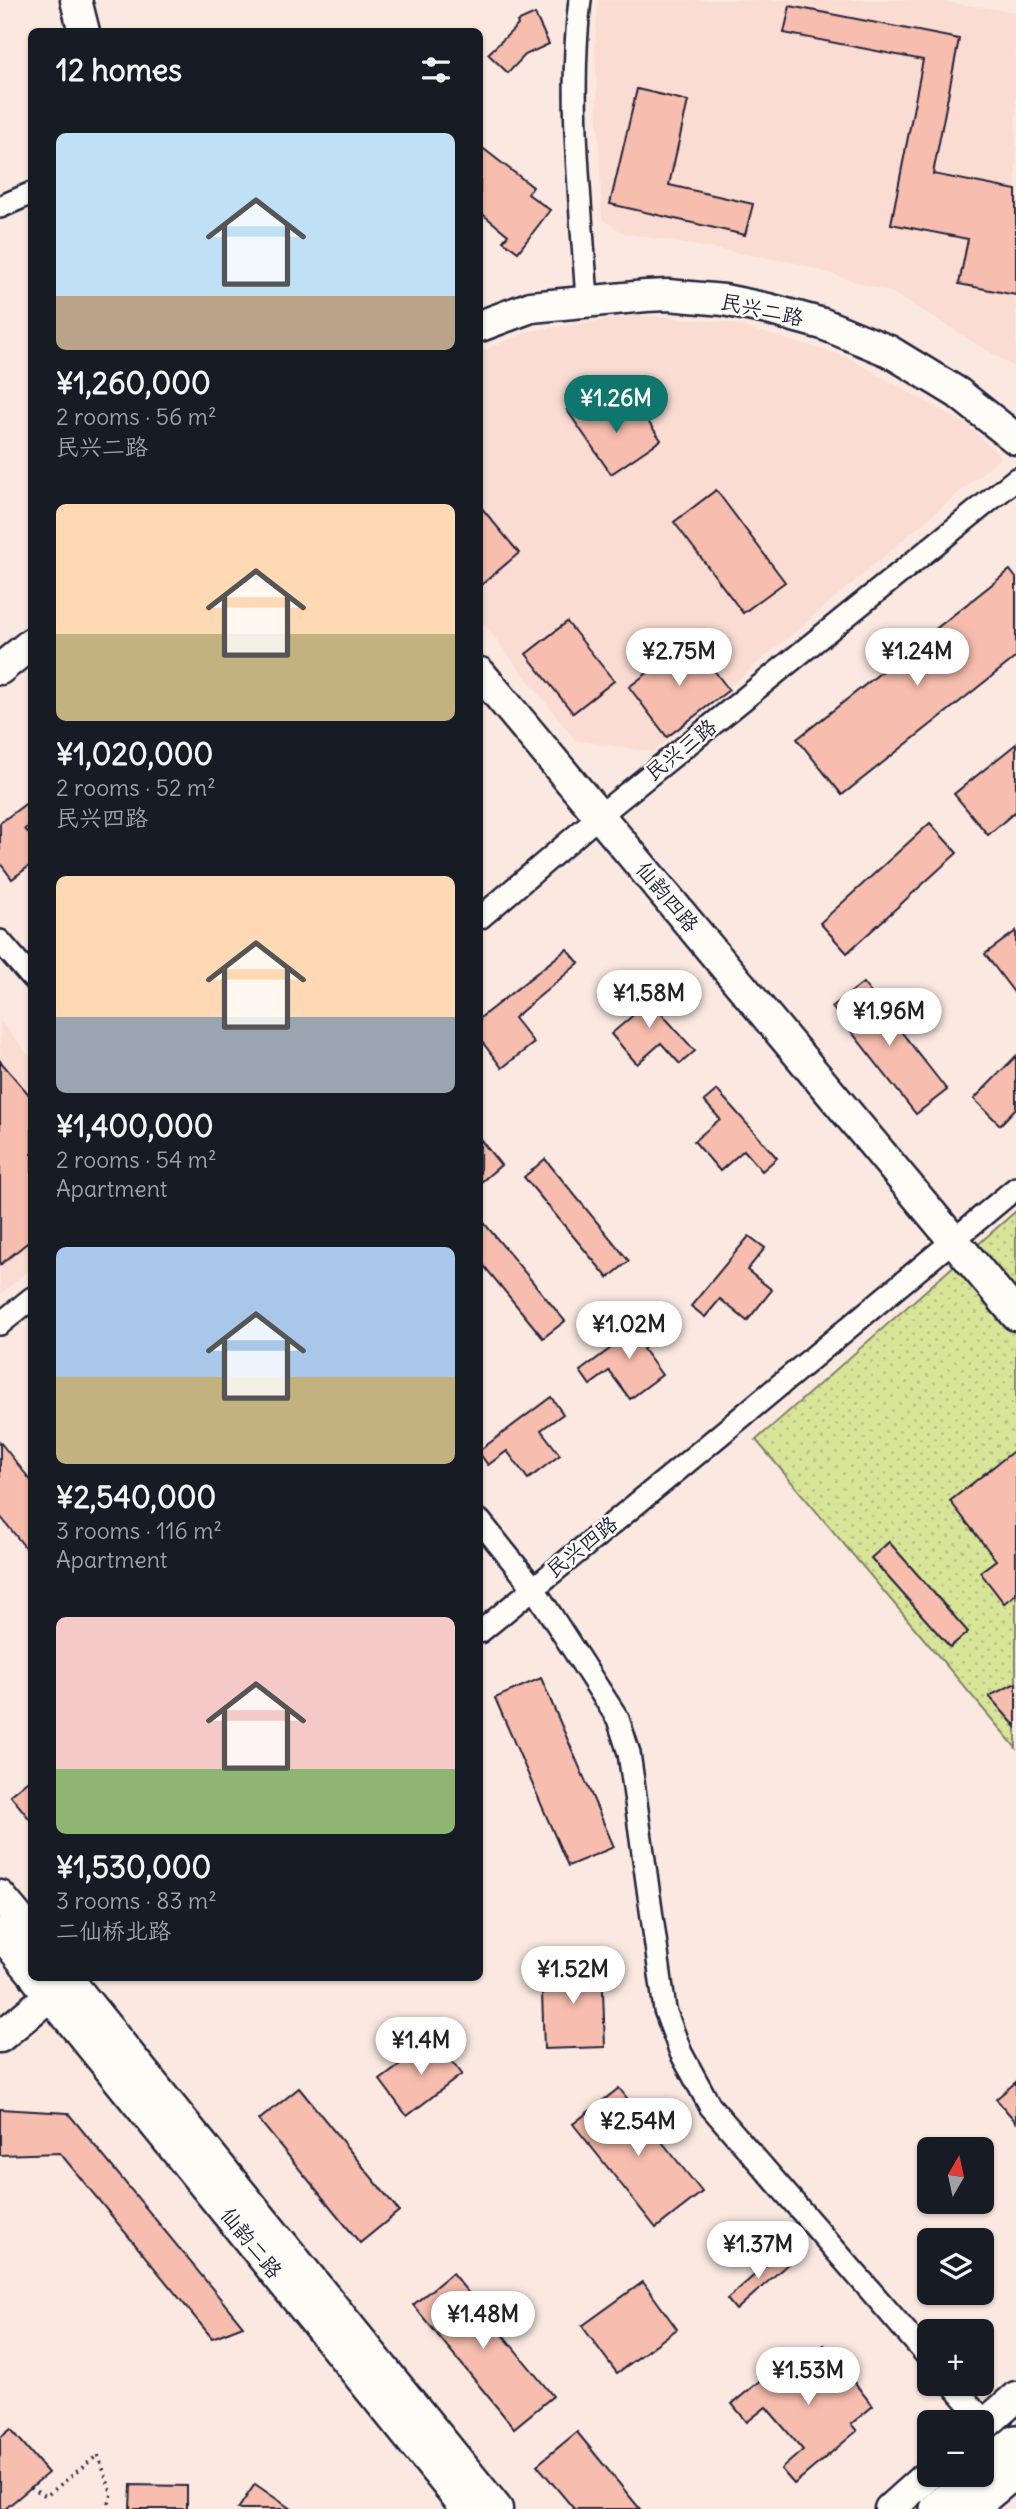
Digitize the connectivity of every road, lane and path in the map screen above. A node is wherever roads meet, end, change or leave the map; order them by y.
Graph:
1 (76, 0) edge
2 (580, 0) edge
3 (83, 28) edge
4 (28, 195) edge
5 (0, 207) edge
6 (587, 300) junction
7 (483, 325) edge
8 (1016, 439) edge
9 (1016, 479) edge
10 (28, 646) edge
11 (0, 669) edge
12 (483, 677) edge
13 (600, 816) junction
14 (483, 915) edge
15 (0, 941) edge
16 (28, 973) edge
17 (1016, 1188) edge
18 (953, 1241) junction
19 (28, 1301) edge
20 (1016, 1315) edge
21 (0, 1324) edge
22 (483, 1525) edge
23 (533, 1587) junction
24 (483, 1629) edge
25 (0, 1896) edge
26 (28, 1929) edge
27 (0, 1933) edge
28 (28, 1967) edge
29 (59, 1981) edge
30 (0, 2037) edge
31 (917, 2344) edge
32 (961, 2396) edge
33 (1016, 2397) edge
34 (972, 2410) edge
35 (994, 2416) edge
36 (1016, 2442) edge
37 (994, 2461) edge
38 (1016, 2470) edge
39 (917, 2485) edge
40 (31, 2487) dead end
41 (963, 2487) edge
42 (107, 2509) edge
43 (467, 2509) edge
44 (497, 2509) edge
45 (890, 2509) edge
46 (937, 2509) edge
47 (970, 2509) edge

1 - 3 street
2 - 6 street
4 - 5 street
6 - 7 street, 民兴二路
6 - 8 street, 民兴二路
9 - 13 street, 民兴三路
10 - 11 street
12 - 13 street, 仙韵四路
13 - 14 street, 民兴三路
13 - 18 street, 仙韵四路
15 - 16 street
17 - 18 street, 民兴四路
18 - 20 street, 仙韵四路
18 - 23 street, 民兴四路
19 - 21 street
22 - 23 street
23 - 24 street, 民兴四路
23 - 31 street
25 - 26 street
27 - 28 street
29 - 30 street
29 - 43 street, 仙韵二路
29 - 44 street, 仙韵二路
32 - 34 street
33 - 35 street
36 - 37 main road
38 - 47 main road
39 - 45 street
40 - 42 path
41 - 46 main road

